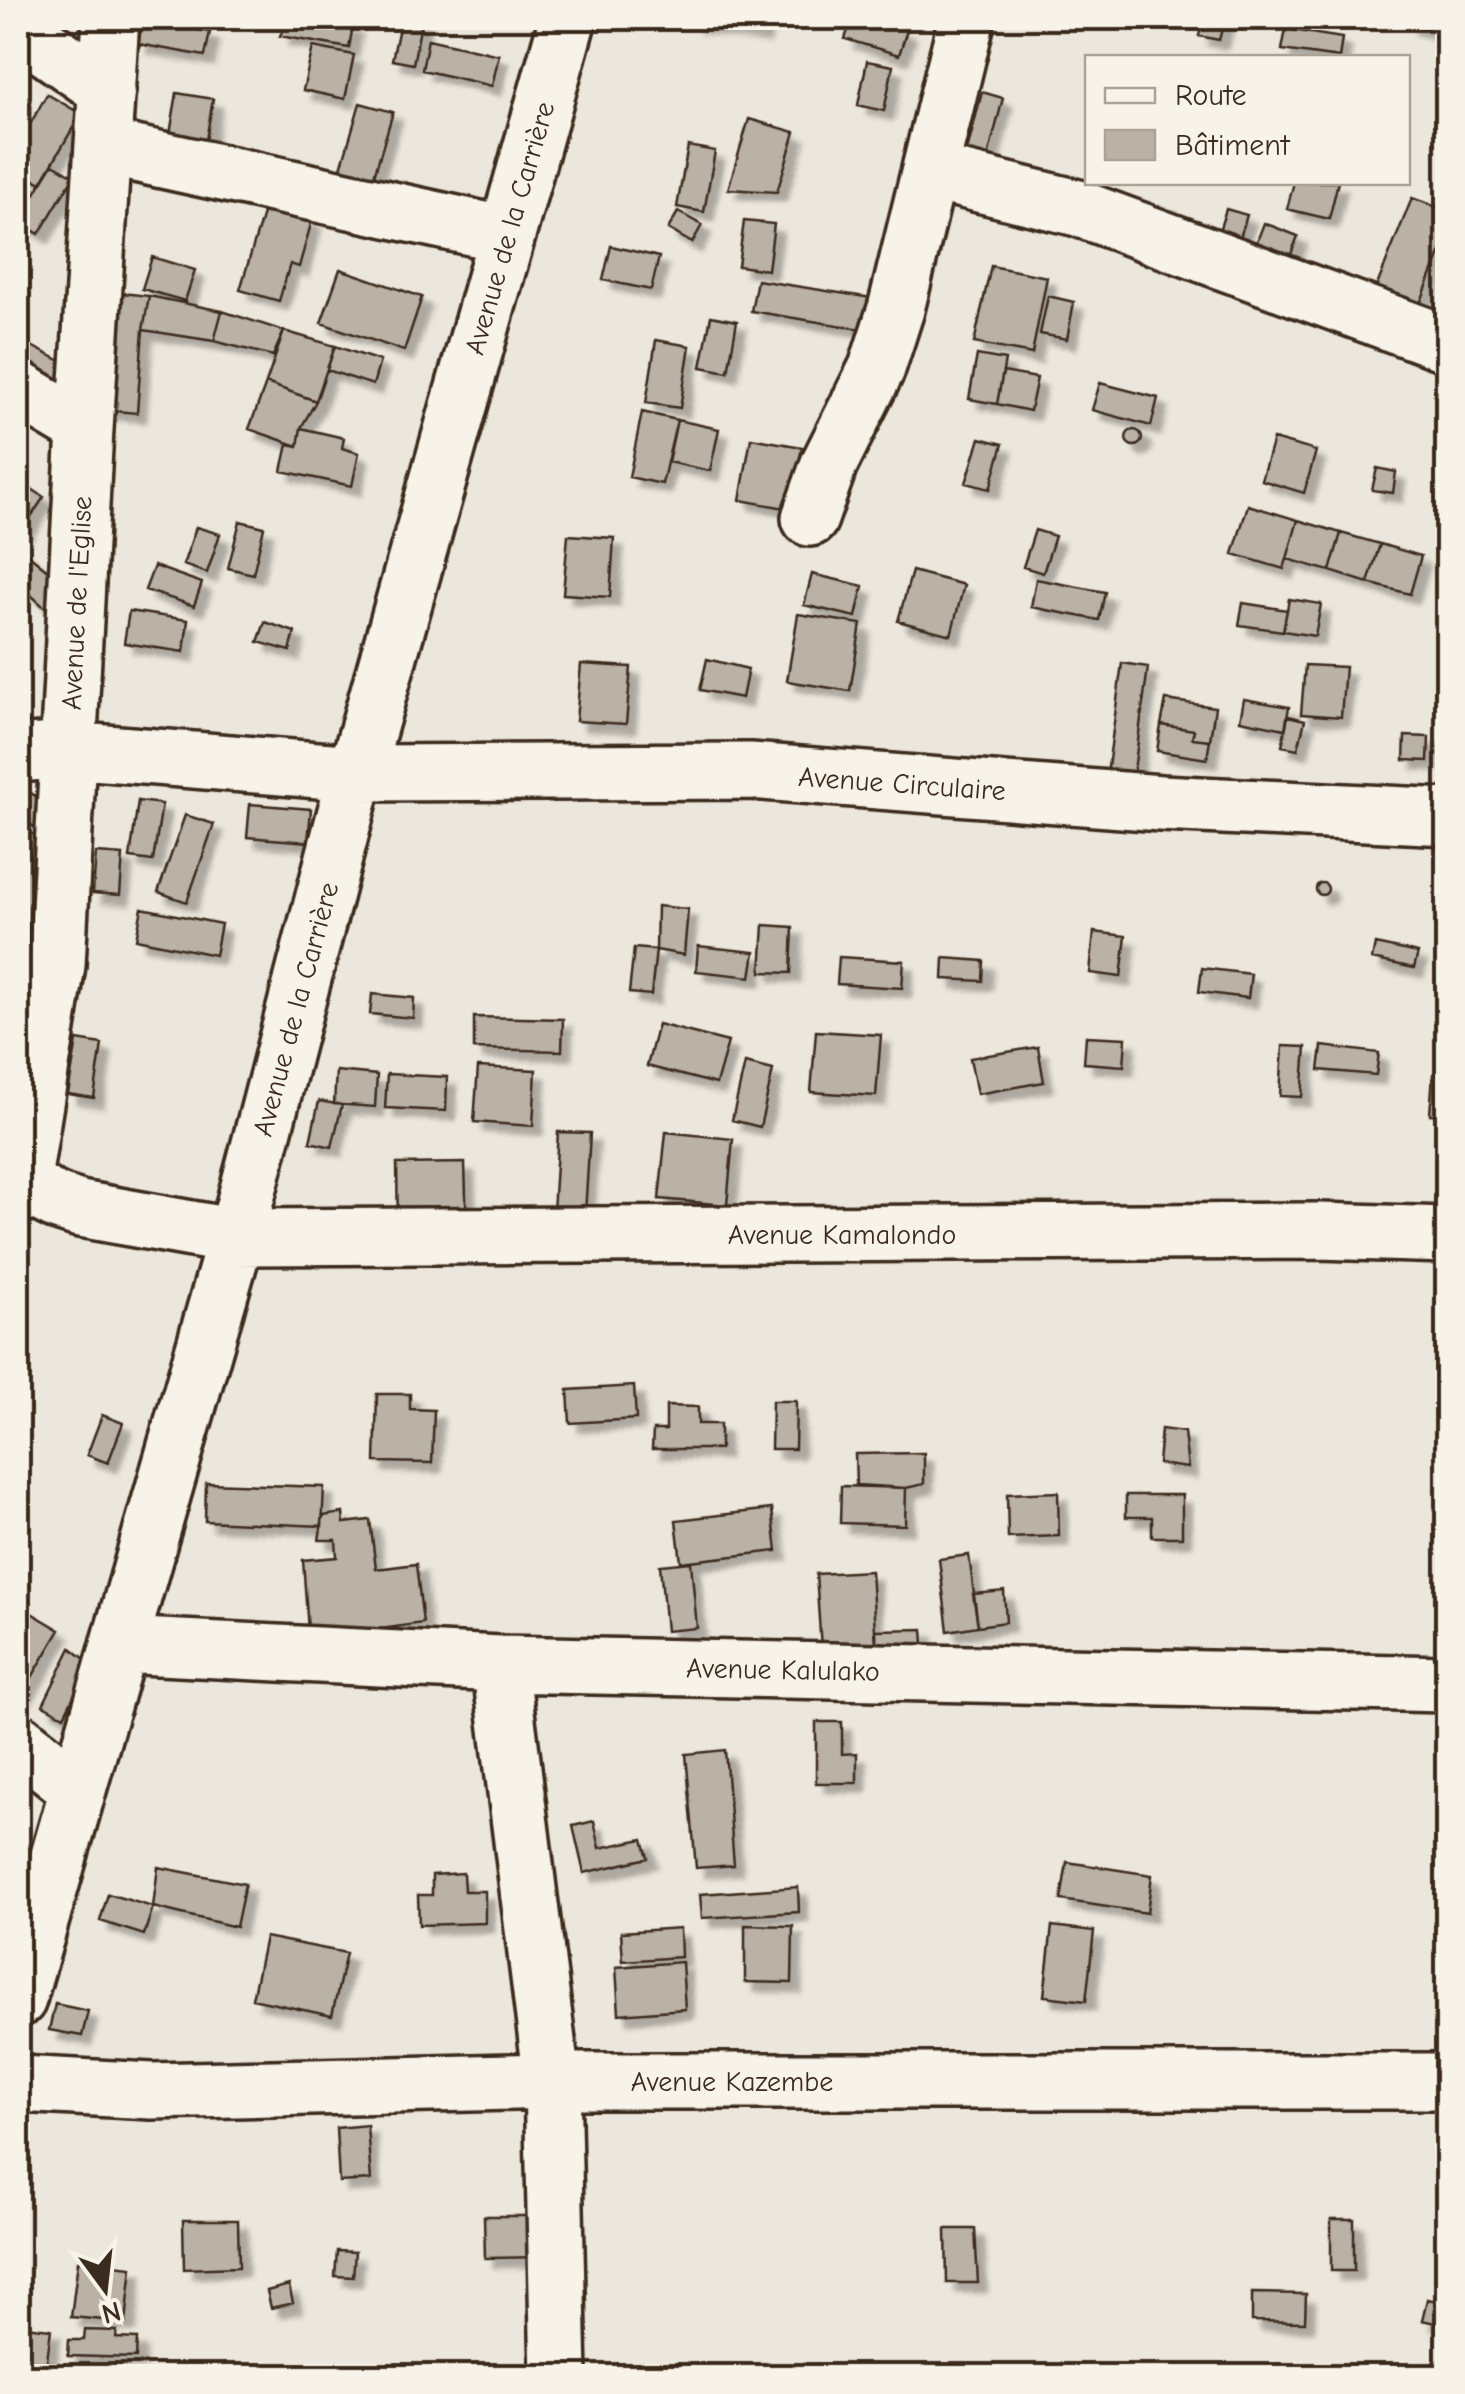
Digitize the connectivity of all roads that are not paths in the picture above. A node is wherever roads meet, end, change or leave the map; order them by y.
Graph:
1 (112, 18) edge
2 (568, 18) edge
3 (967, 18) edge
4 (18, 28) edge
5 (107, 90) junction
6 (103, 147) junction
7 (930, 172) junction
8 (507, 235) junction
9 (1448, 344) edge
10 (18, 389) edge
11 (85, 429) junction
12 (810, 518) dead end
13 (43, 750) edge
14 (356, 773) junction
15 (1448, 818) edge
16 (20, 1184) edge
17 (1448, 1234) edge
18 (236, 1237) junction
19 (119, 1645) junction
20 (500, 1664) junction
21 (1448, 1684) edge
22 (18, 1741) edge
23 (77, 1788) junction
24 (18, 1998) edge
25 (552, 2081) junction
26 (1448, 2081) edge
27 (18, 2084) edge
28 (559, 2376) edge

1 - 5 street, Avenue de l'Eglise
2 - 8 street, Avenue de la Carrière
3 - 7 street
4 - 5 street
5 - 6 street, Avenue de l'Eglise
6 - 8 street
6 - 11 street, Avenue de l'Eglise
7 - 9 street
7 - 12 street
8 - 14 street, Avenue de la Carrière
10 - 11 street
11 - 13 street, Avenue de l'Eglise
13 - 14 street, Avenue Circulaire
13 - 16 street, Avenue de l'Eglise
14 - 15 street, Avenue Circulaire
14 - 18 street, Avenue de la Carrière
16 - 18 street, Avenue Kamalondo
17 - 18 street, Avenue Kamalondo
18 - 19 street, Avenue de la Carrière
19 - 20 street, Avenue Kalulako
19 - 23 street, Avenue de la Carrière
20 - 21 street, Avenue Kalulako
20 - 25 street
22 - 23 street
23 - 24 street, Avenue de la Carrière
25 - 26 street, Avenue Kazembe
25 - 27 street, Avenue Kazembe
25 - 28 street

